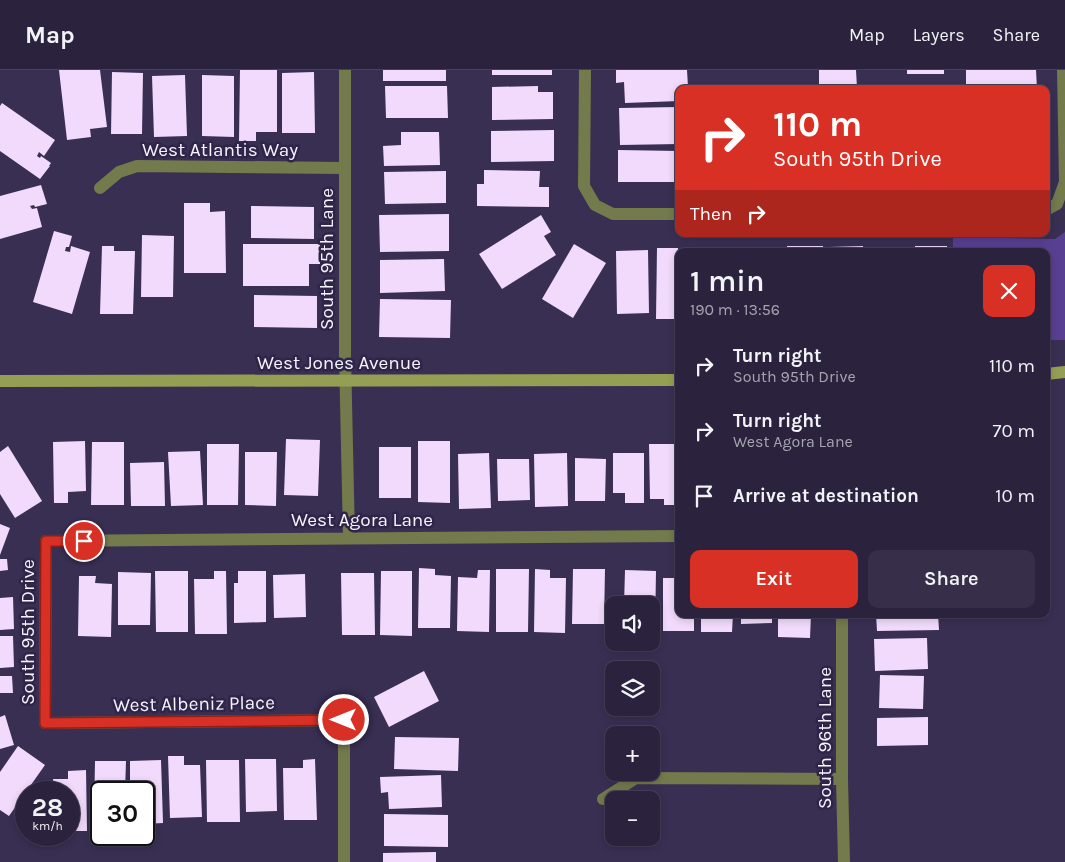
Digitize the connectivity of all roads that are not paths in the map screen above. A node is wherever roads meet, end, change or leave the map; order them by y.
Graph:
1 (346, 70) edge
2 (585, 70) edge
3 (1063, 70) edge
4 (345, 168) junction
5 (100, 188) dead end
6 (1052, 207) edge
7 (675, 214) edge
8 (1065, 372) edge
9 (1050, 374) edge
10 (675, 380) edge
11 (0, 381) edge
12 (345, 381) junction
13 (675, 536) edge
14 (348, 538) junction
15 (46, 541) joint
16 (842, 618) edge
17 (45, 723) joint
18 (842, 778) junction
19 (603, 799) dead end
20 (344, 862) edge
21 (844, 862) edge

1 - 4 street, South 95th Lane
2 - 7 street
3 - 6 street
4 - 5 street, West Atlantis Way
4 - 12 street, South 95th Lane
8 - 9 street
10 - 12 street, West Jones Avenue
11 - 12 street, West Jones Avenue
12 - 14 street, South 95th Lane
13 - 14 street, West Agora Lane
14 - 15 street, West Agora Lane
15 - 17 street, South 95th Drive
16 - 18 street, South 96th Lane
17 - 20 street, West Albeniz Place
18 - 19 street
18 - 21 street, South 96th Lane

